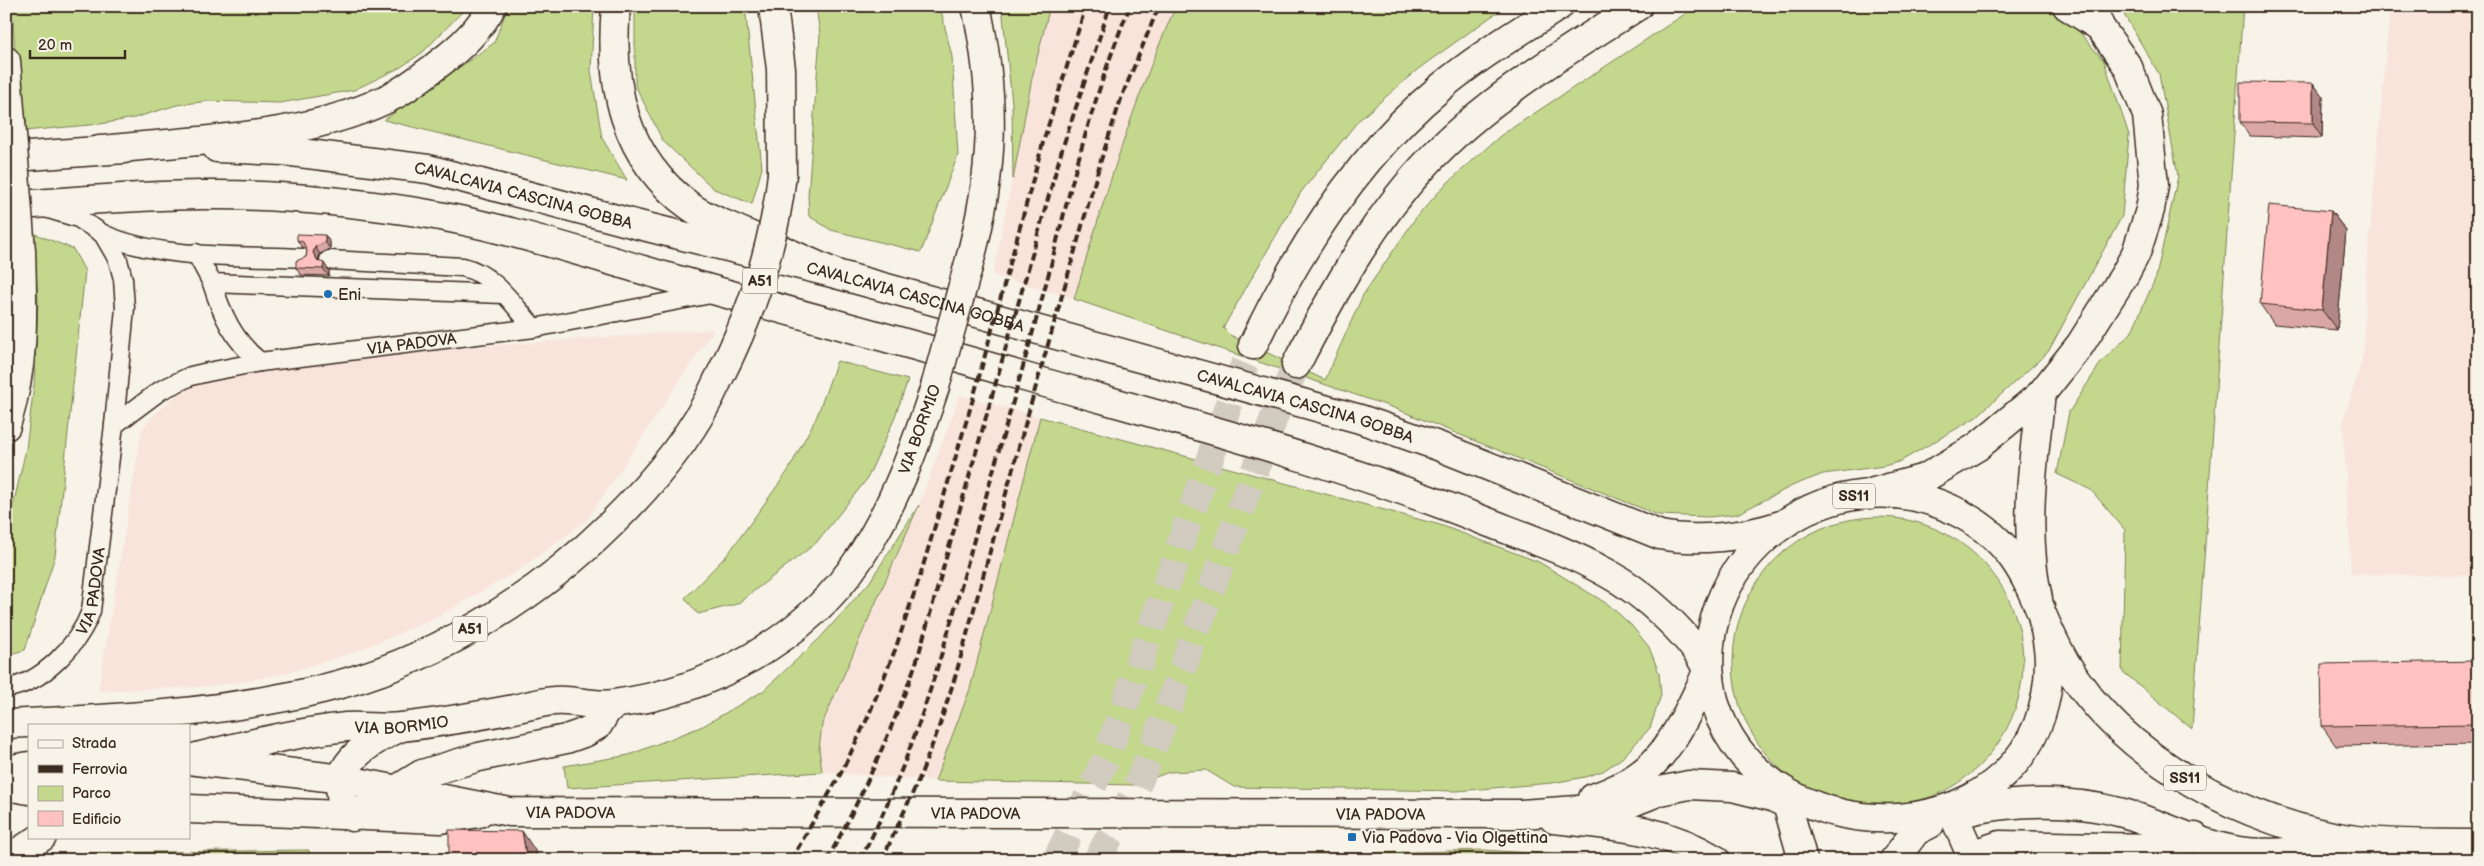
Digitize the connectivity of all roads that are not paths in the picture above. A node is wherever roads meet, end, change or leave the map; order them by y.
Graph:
1 (492, 6) edge
2 (616, 6) edge
3 (773, 6) edge
4 (976, 6) edge
5 (1559, 6) edge
6 (1638, 6) edge
7 (2067, 6) edge
8 (2096, 17) edge
9 (6, 61) edge
10 (100, 150) junction
11 (29, 156) dead end
12 (34, 204) joint
13 (103, 234) junction
14 (196, 253) junction
15 (302, 258) edge
16 (329, 260) dead end
17 (836, 274) junction
18 (212, 283) junction
19 (723, 292) junction
20 (503, 294) junction
21 (534, 328) junction
22 (1253, 345) tunnel mouth
23 (260, 362) junction
24 (1296, 365) tunnel mouth
25 (2040, 394) junction
26 (114, 425) junction
27 (6, 426) edge
28 (1870, 494) junction
29 (1781, 525) junction
30 (2040, 607) junction
31 (1709, 668) junction
32 (6, 688) edge
33 (616, 704) junction
34 (6, 724) edge
35 (398, 728) junction
36 (190, 760) edge
37 (190, 760) edge
38 (28, 766) edge
39 (6, 770) edge
40 (342, 778) junction
41 (6, 786) edge
42 (28, 790) edge
43 (395, 790) junction
44 (1787, 804) junction
45 (190, 809) edge
46 (498, 810) junction
47 (1559, 811) junction
48 (1521, 814) junction
49 (352, 816) junction
50 (1941, 819) junction
51 (40, 838) edge
52 (2195, 838) junction
53 (2402, 842) junction
54 (2478, 844) edge
55 (2233, 855) edge
56 (1969, 858) edge
57 (6, 860) edge
58 (1716, 860) edge
59 (1804, 860) edge
60 (1894, 860) edge

1 - 10 main road
2 - 17 main road
3 - 34 main road, A51, bridge
4 - 33 main road, VIA BORMIO, bridge
5 - 22 main road
6 - 24 main road
7 - 8 main road
8 - 25 main road
9 - 27 main road, bridge
10 - 11 main road, CAVALCAVIA CASCINA GOBBA
10 - 17 main road, CAVALCAVIA CASCINA GOBBA
12 - 13 lane, VIA PADOVA
12 - 19 main road
13 - 14 lane
13 - 26 lane, VIA PADOVA
14 - 15 lane
14 - 18 lane
16 - 20 lane
17 - 29 main road, CAVALCAVIA CASCINA GOBBA
18 - 20 lane
18 - 23 lane
19 - 21 lane, VIA PADOVA
19 - 31 main road
20 - 21 lane
21 - 23 lane, VIA PADOVA
23 - 26 lane, VIA PADOVA
25 - 28 main road
25 - 30 main road
26 - 32 lane, VIA PADOVA
28 - 29 main road, SS11
28 - 30 main road, SS11
29 - 31 main road, SS11
30 - 50 main road, SS11
30 - 53 main road, SS11
31 - 44 main road, SS11
31 - 47 main road, VIA PADOVA
33 - 35 main road, VIA BORMIO
33 - 43 main road
35 - 36 main road, VIA BORMIO
35 - 40 main road
37 - 40 main road, VIA PADOVA
38 - 39 main road
40 - 43 main road, VIA PADOVA
40 - 49 main road
41 - 42 main road
43 - 46 main road, VIA PADOVA
43 - 49 main road
44 - 47 main road, VIA PADOVA
44 - 50 main road, SS11
44 - 59 main road
45 - 49 main road
46 - 48 main road, VIA PADOVA
46 - 49 main road
47 - 48 main road, VIA PADOVA
48 - 58 main road
50 - 52 main road, SS11
50 - 56 main road
50 - 60 main road
51 - 57 main road
52 - 55 main road, SS11
52 - 56 main road
53 - 54 main road, SS11
53 - 55 main road, SS11

